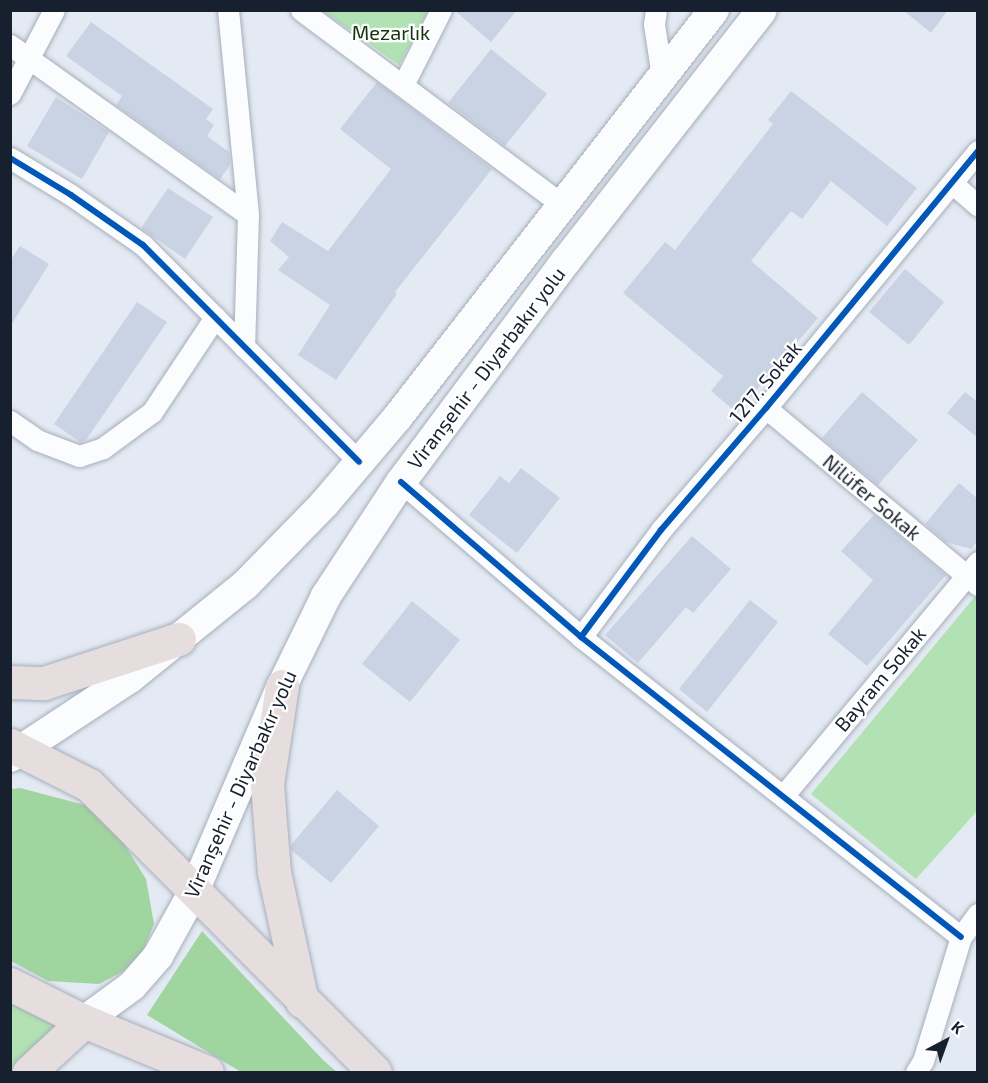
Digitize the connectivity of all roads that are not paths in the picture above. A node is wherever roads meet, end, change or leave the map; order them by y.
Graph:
1 (54, 10) edge
2 (228, 10) edge
3 (301, 10) edge
4 (441, 10) edge
5 (656, 10) edge
6 (714, 10) edge
7 (762, 10) edge
8 (10, 45) edge
9 (30, 58) junction
10 (662, 77) junction
11 (403, 85) junction
12 (10, 94) edge
13 (978, 151) edge
14 (10, 158) edge
15 (952, 183) junction
16 (564, 206) junction
17 (978, 206) edge
18 (248, 214) junction
19 (215, 317) junction
20 (244, 347) junction
21 (766, 408) junction
22 (10, 421) edge
23 (359, 462) junction
24 (401, 482) junction
25 (974, 574) edge
26 (581, 637) junction
27 (179, 639) junction
28 (10, 682) edge
29 (282, 686) junction
30 (14, 751) edge
31 (783, 796) junction
32 (194, 891) junction
33 (978, 914) edge
34 (961, 937) junction
35 (10, 984) edge
36 (302, 1001) junction
37 (84, 1021) junction
38 (28, 1072) edge
39 (207, 1072) edge
40 (375, 1072) edge
41 (916, 1072) edge

1 - 9 street
2 - 18 street
3 - 11 street
4 - 11 street
5 - 10 street
6 - 10 main road, Viranşehir - Diyarbakır yolu
7 - 24 main road, Viranşehir - Diyarbakır yolu
8 - 9 street
9 - 12 street
9 - 18 street
10 - 16 main road, Viranşehir - Diyarbakır yolu
11 - 16 street
13 - 15 street, 1217. Sokak
14 - 19 street
15 - 17 street
15 - 21 street, 1217. Sokak
16 - 23 main road, Viranşehir - Diyarbakır yolu
18 - 20 street
19 - 20 street
19 - 22 street
20 - 23 street
21 - 25 street, Nilüfer Sokak
21 - 26 street, 1217. Sokak
23 - 27 main road, Viranşehir - Diyarbakır yolu
24 - 26 street
24 - 29 main road, Viranşehir - Diyarbakır yolu
25 - 31 street, Bayram Sokak
26 - 31 street
27 - 28 highway
27 - 30 main road, Viranşehir - Diyarbakır yolu
29 - 32 main road, Viranşehir - Diyarbakır yolu
29 - 36 highway
30 - 32 highway
31 - 34 street
32 - 36 highway
32 - 37 main road, Viranşehir - Diyarbakır yolu
33 - 34 street
34 - 41 street
35 - 37 highway
36 - 40 highway
37 - 38 highway
37 - 39 highway

